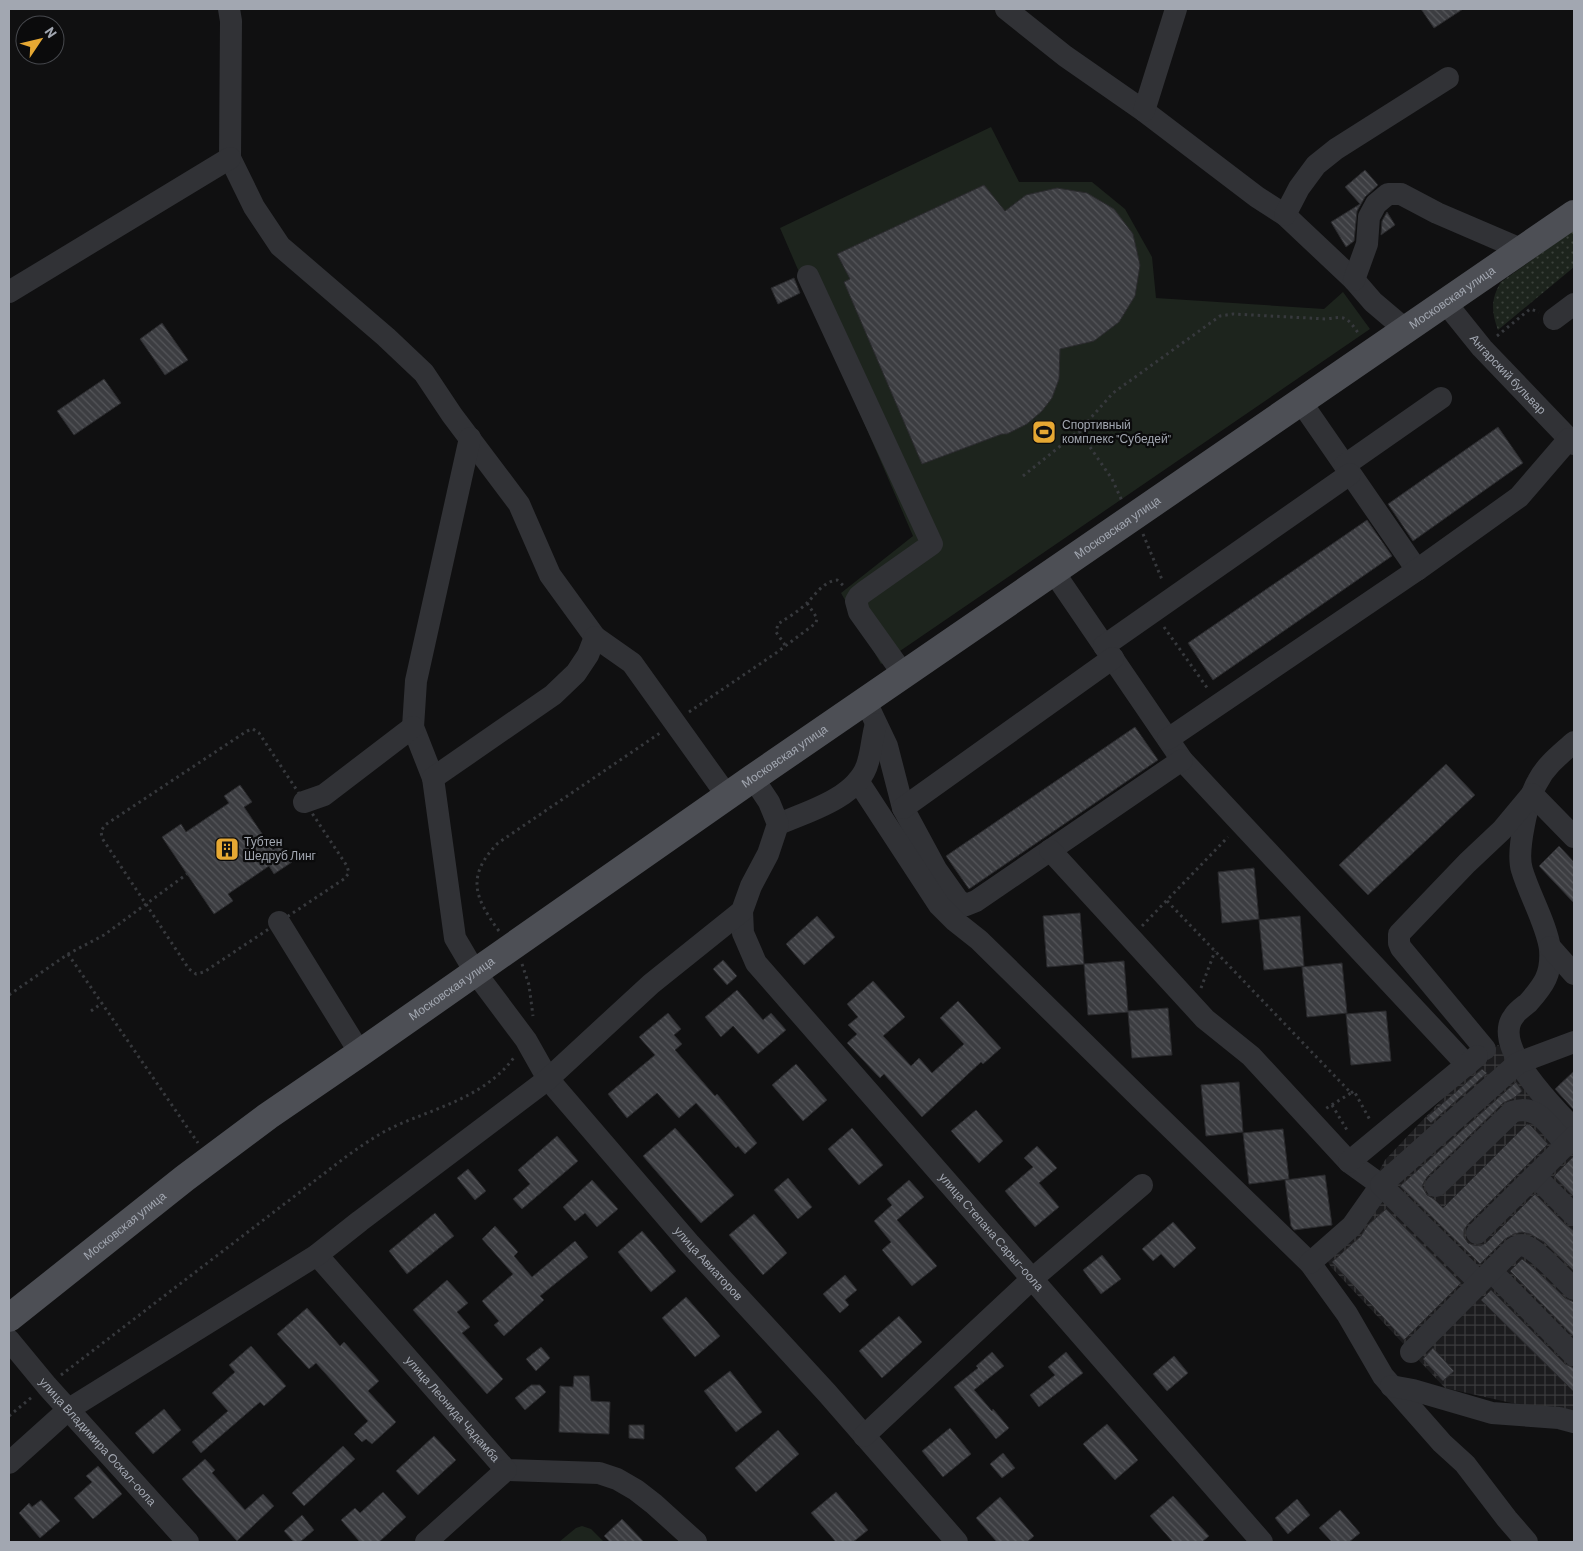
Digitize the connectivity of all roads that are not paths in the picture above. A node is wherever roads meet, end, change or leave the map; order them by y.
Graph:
1 (229, 9) edge
2 (1006, 9) edge
3 (1176, 9) edge
4 (1448, 78) dead end
5 (1144, 111) junction
6 (230, 158) junction
7 (1574, 214) edge
8 (1285, 215) junction
9 (1523, 250) junction
10 (808, 276) dead end
11 (1354, 280) junction
12 (9, 292) edge
13 (1445, 302) junction
14 (1574, 304) edge
15 (1554, 319) road end
16 (1406, 330) junction
17 (1441, 398) dead end
18 (1300, 402) junction
19 (470, 438) junction
20 (1572, 442) edge
21 (1348, 470) junction
22 (1417, 570) junction
23 (1054, 572) junction
24 (595, 637) junction
25 (1108, 652) junction
26 (904, 675) junction
27 (871, 713) junction
28 (413, 727) junction
29 (1168, 739) junction
30 (1574, 742) edge
31 (1182, 760) junction
32 (434, 778) junction
33 (753, 778) junction
34 (858, 782) junction
35 (1532, 794) junction
36 (728, 797) junction
37 (304, 802) road end
38 (903, 808) junction
39 (778, 824) junction
40 (1574, 837) edge
41 (1050, 850) junction
42 (742, 911) junction
43 (280, 922) road end
44 (1550, 947) junction
45 (475, 972) junction
46 (1574, 974) edge
47 (1508, 1029) junction
48 (1574, 1042) edge
49 (1485, 1049) junction
50 (360, 1053) junction
51 (1518, 1063) junction
52 (1467, 1064) junction
53 (548, 1079) junction
54 (1572, 1137) edge
55 (1349, 1162) junction
56 (1535, 1176) junction
57 (1142, 1185) dead end
58 (1381, 1185) junction
59 (1436, 1186) dead end
60 (1574, 1215) edge
61 (1477, 1232) dead end
62 (317, 1255) junction
63 (1310, 1263) junction
64 (1485, 1277) junction
65 (1032, 1279) junction
66 (1574, 1289) edge
67 (9, 1318) edge
68 (9, 1340) edge
69 (1411, 1352) dead end
70 (1574, 1355) edge
71 (1391, 1386) junction
72 (69, 1409) junction
73 (1574, 1422) edge
74 (864, 1436) junction
75 (9, 1463) edge
76 (506, 1470) junction
77 (188, 1542) edge
78 (426, 1542) edge
79 (696, 1542) edge
80 (957, 1542) edge
81 (1262, 1542) edge
82 (1527, 1542) edge

1 - 6 street
2 - 5 street
3 - 5 street
4 - 8 street
5 - 8 street
6 - 12 street
6 - 19 street
7 - 9 main road, Московская улица
8 - 11 street
9 - 11 street
9 - 13 main road, Московская улица
10 - 26 street
11 - 16 street
13 - 16 main road, Московская улица
13 - 20 street, Ангарский бульвар
14 - 15 street
16 - 18 main road, Московская улица
17 - 21 street
18 - 21 street
18 - 23 main road, Московская улица
19 - 24 street
19 - 28 street
20 - 22 street
21 - 22 street
21 - 25 street
22 - 29 street
23 - 25 street
23 - 26 main road, Московская улица
24 - 32 street
24 - 36 street
25 - 29 street
25 - 38 street
26 - 27 main road, Московская улица
27 - 33 main road, Московская улица
27 - 34 street
27 - 38 street
28 - 32 street, улица Авиаторов
28 - 37 street
29 - 31 street
30 - 35 street
31 - 41 street
31 - 52 street
32 - 45 street, улица Авиаторов
33 - 36 main road, Московская улица
33 - 39 street
34 - 39 street
34 - 63 street
35 - 40 street
35 - 44 street
35 - 49 street
36 - 45 main road, Московская улица
38 - 41 street
39 - 42 street
41 - 55 street
42 - 53 street
42 - 65 street, улица Степана Сарыг-оола
43 - 50 street
44 - 46 street
44 - 47 street
45 - 50 main road, Московская улица
45 - 53 street, улица Авиаторов
47 - 49 street
47 - 51 street
48 - 51 street
49 - 52 street
50 - 67 main road, Московская улица
51 - 54 street
51 - 58 street
52 - 55 street
53 - 62 street
53 - 74 street, улица Авиаторов
54 - 56 street
54 - 59 street
55 - 58 street
56 - 60 street
56 - 61 street
57 - 65 street
58 - 63 street
58 - 64 street
62 - 72 street
62 - 76 street, улица Леонида Чадамба
63 - 71 street
64 - 66 street
64 - 69 street
64 - 70 street
65 - 74 street
65 - 81 street, улица Степана Сарыг-оола
68 - 72 street, улица Владимира Оскал-оола
71 - 73 street
71 - 82 street
72 - 75 street
72 - 77 street, улица Владимира Оскал-оола
74 - 80 street, улица Авиаторов
76 - 78 street
76 - 79 street, улица Леонида Чадамба

